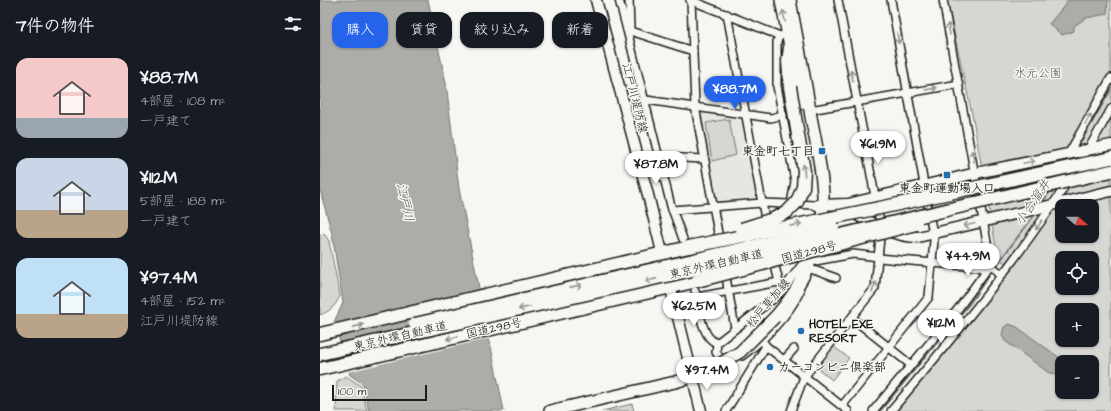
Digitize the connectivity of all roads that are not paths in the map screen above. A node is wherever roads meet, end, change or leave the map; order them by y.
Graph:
1 (596, 0) edge
2 (619, 0) edge
3 (629, 0) edge
4 (691, 0) edge
5 (781, 0) edge
6 (790, 0) edge
7 (838, 0) edge
8 (891, 0) edge
9 (944, 0) edge
10 (727, 14) junction
11 (629, 30) junction
12 (784, 35) junction
13 (790, 48) junction
14 (693, 51) junction
15 (1111, 78) edge
16 (959, 84) junction
17 (908, 93) junction
18 (646, 100) junction
19 (857, 102) junction
20 (694, 106) junction
21 (1111, 109) edge
22 (810, 110) junction
23 (745, 114) junction
24 (783, 115) junction
25 (1111, 145) edge
26 (1077, 152) junction
27 (660, 157) junction
28 (704, 158) junction
29 (1111, 158) edge
30 (1111, 166) edge
31 (1111, 171) edge
32 (976, 173) junction
33 (1111, 177) edge
34 (925, 186) junction
35 (1111, 191) edge
36 (875, 198) junction
37 (762, 203) junction
38 (791, 204) junction
39 (820, 205) junction
40 (841, 205) junction
41 (1048, 205) junction
42 (714, 207) junction
43 (672, 210) junction
44 (984, 221) junction
45 (881, 228) junction
46 (933, 234) junction
47 (704, 244) junction
48 (686, 247) junction
49 (662, 253) junction
50 (879, 257) junction
51 (808, 264) junction
52 (932, 264) junction
53 (989, 266) junction
54 (1001, 275) junction
55 (836, 278) dead end
56 (778, 282) junction
57 (695, 286) junction
58 (671, 287) junction
59 (785, 287) junction
60 (728, 291) junction
61 (852, 318) junction
62 (736, 328) junction
63 (320, 334) edge
64 (762, 340) junction
65 (717, 343) junction
66 (766, 346) junction
67 (320, 347) edge
68 (888, 347) junction
69 (794, 348) dead end
70 (320, 354) edge
71 (784, 360) junction
72 (911, 365) junction
73 (320, 369) edge
74 (692, 376) junction
75 (804, 376) junction
76 (842, 406) junction
77 (550, 411) edge
78 (701, 411) edge
79 (726, 411) edge
80 (791, 411) edge
81 (848, 411) edge
82 (873, 411) edge
83 (891, 411) edge

1 - 49 street, 江戸川堤防線
2 - 11 street
3 - 11 street
4 - 10 street
4 - 14 street
12 -> 5 main road, 松戸草加線
6 - 22 main road, 松戸草加線
19 -> 7 street
8 -> 17 street
16 -> 9 street
10 - 12 street
10 - 23 street
11 - 14 street
11 - 18 street
12 - 13 main road, 松戸草加線
12 - 24 street
13 - 39 main road, 松戸草加線
47 -> 13 highway, bridge
14 - 20 street
26 -> 15 street
17 -> 16 street
32 -> 16 street
17 - 19 street
17 - 34 street
18 - 20 street
18 - 27 street
19 - 22 street
19 - 36 street
20 - 23 street
20 - 28 street
21 - 26 street
22 - 39 main road, 松戸草加線
23 - 24 street
23 - 37 street
24 - 38 street
25 - 26 street
32 -> 26 street
26 - 41 street
27 - 28 street
27 - 43 street
28 - 42 street
47 -> 29 highway, bridge
67 -> 30 highway, 東京外環自動車道, bridge
31 -> 70 highway, 東京外環自動車道, bridge
32 - 34 street
32 - 44 street
33 - 57 highway, 国道298号, bridge
34 - 36 street
34 - 46 street
35 - 41 street
36 - 40 street
36 - 45 street
37 - 38 street
37 - 42 street
37 - 56 street
38 - 39 street
39 - 40 street
39 - 51 main road, 松戸草加線
40 - 45 street
41 - 44 street
41 -> 54 street
42 - 43 street
42 - 60 street
43 - 48 street
44 -> 46 street
44 - 53 street
45 - 46 street
45 - 50 street
46 - 52 street
47 - 48 highway, bridge
48 - 49 highway
48 - 57 street
49 - 58 street, 江戸川堤防線
63 -> 49 highway
50 - 51 street
50 - 52 street
61 -> 50 street
51 - 55 street
51 - 59 street
51 - 64 street
51 - 74 main road, 松戸草加線, bridge
52 - 53 street
52 - 68 street
53 - 54 street
53 - 72 street
54 - 83 street
56 - 59 street
56 - 60 street
57 - 58 highway, 国道298号
57 - 60 street
57 - 65 street
58 -> 73 highway, 国道298号
58 - 74 street, 江戸川堤防線
59 - 62 street
60 - 62 street
61 - 68 street
61 - 75 street
62 - 65 street
64 - 65 street
64 - 66 street
66 - 71 street
66 - 79 street
68 - 72 street
68 - 76 street
69 - 71 street
71 - 75 street
72 - 82 street
74 - 77 main road, 松戸草加線
74 - 78 street, 江戸川堤防線
75 - 76 street
75 - 80 street
76 - 81 street

